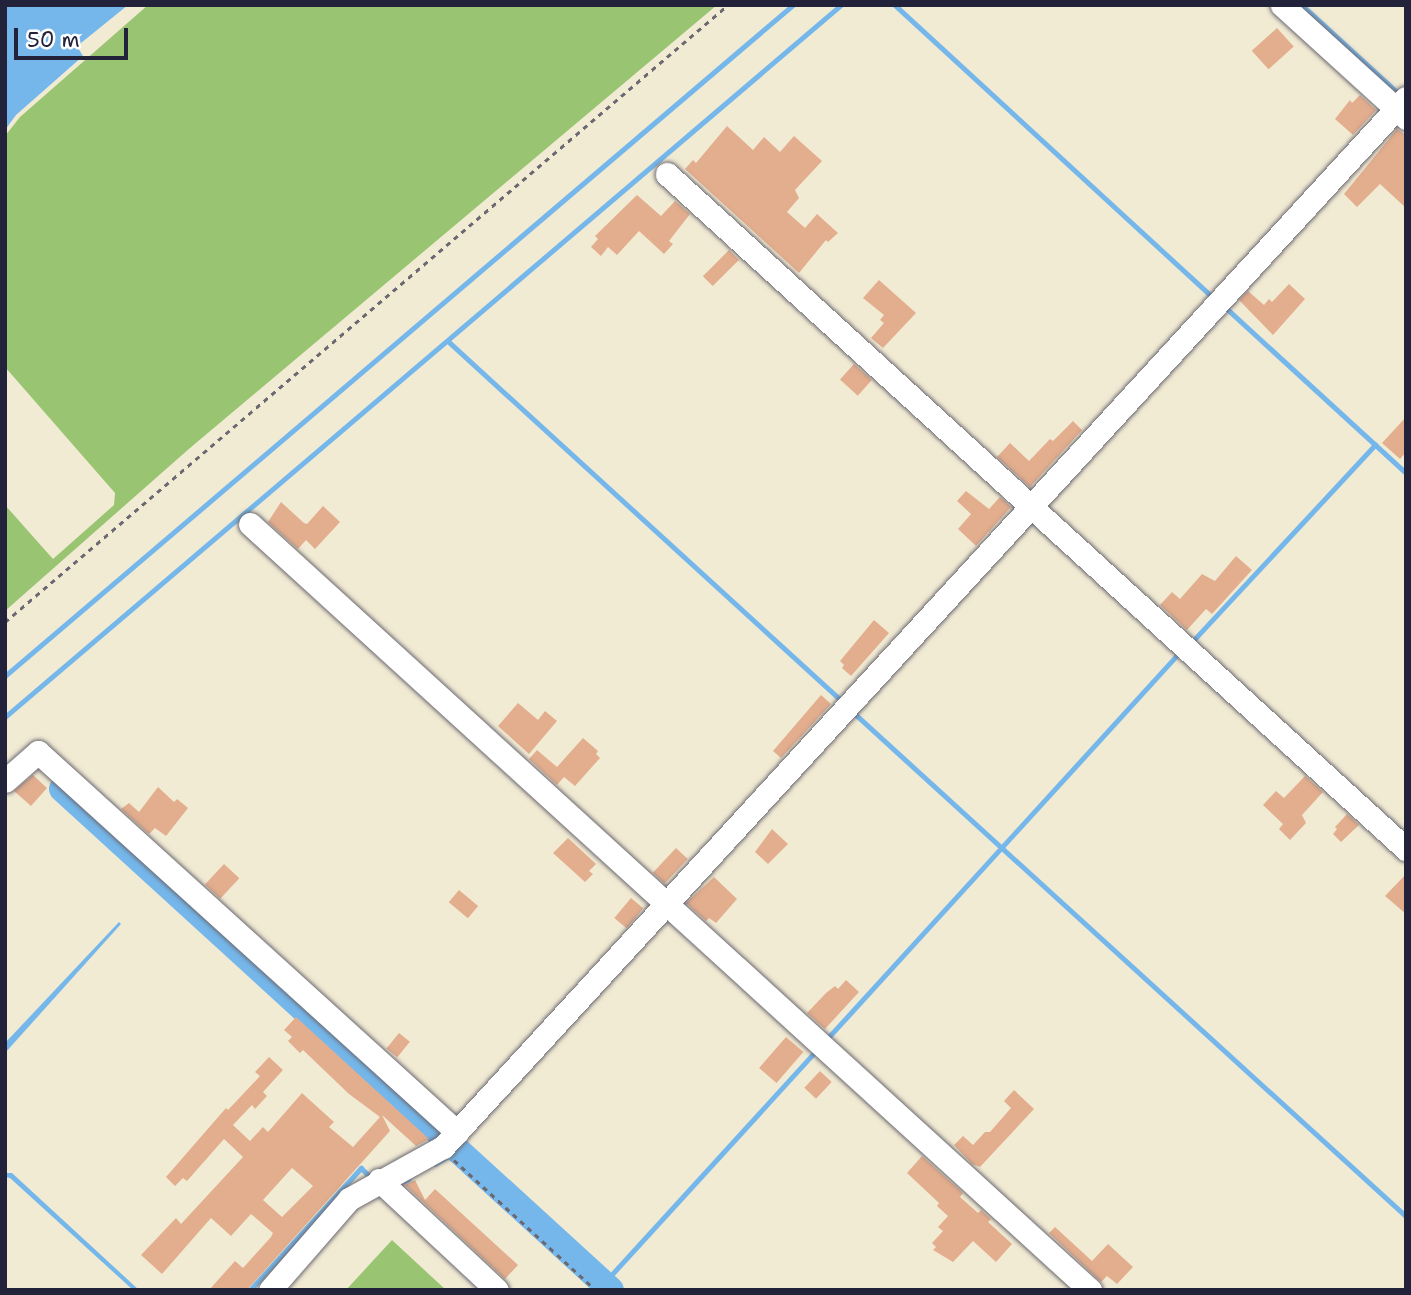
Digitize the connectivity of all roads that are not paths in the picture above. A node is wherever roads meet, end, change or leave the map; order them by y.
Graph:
1 (1282, 5) edge
2 (1402, 108) edge
3 (667, 174) dead end
4 (1031, 508) junction
5 (250, 524) dead end
6 (5, 781) edge
7 (1406, 849) edge
8 (663, 909) junction
9 (451, 1144) junction
10 (379, 1180) junction
11 (270, 1290) edge
12 (497, 1290) edge
13 (1090, 1290) edge

1 - 2 street
2 - 4 street
3 - 4 street
4 - 7 street
4 - 8 street
5 - 8 street
6 - 9 street
8 - 9 street
8 - 13 street
9 - 10 street
10 - 11 street
10 - 12 street

